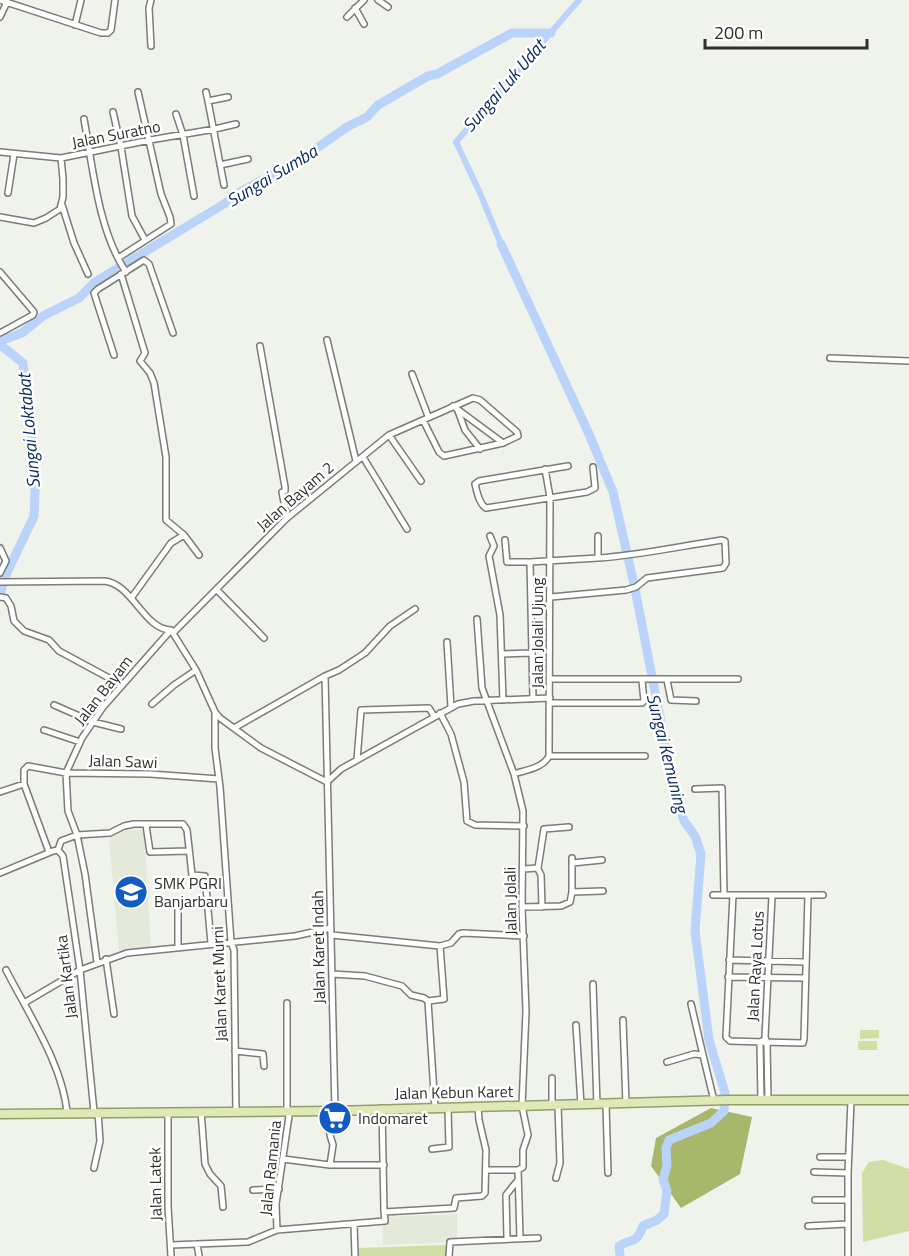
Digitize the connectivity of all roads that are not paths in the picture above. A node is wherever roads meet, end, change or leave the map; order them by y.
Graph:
1 (81, 0) edge
2 (115, 0) edge
3 (151, 0) edge
4 (364, 0) edge
5 (378, 0) edge
6 (5, 1) edge
7 (387, 7) dead end
8 (355, 8) junction
9 (0, 16) edge
10 (346, 17) dead end
11 (364, 24) dead end
12 (75, 25) junction
13 (151, 46) dead end
14 (138, 92) dead end
15 (206, 92) dead end
16 (228, 98) dead end
17 (208, 101) junction
18 (113, 112) dead end
19 (176, 114) dead end
20 (84, 120) dead end
21 (236, 124) dead end
22 (214, 129) junction
23 (183, 135) junction
24 (150, 140) junction
25 (121, 147) junction
26 (0, 152) edge
27 (90, 152) junction
28 (14, 154) junction
29 (61, 158) junction
30 (248, 159) dead end
31 (220, 165) junction
32 (224, 185) dead end
33 (8, 193) dead end
34 (194, 195) dead end
35 (62, 205) junction
36 (0, 217) edge
37 (145, 240) junction
38 (119, 260) junction
39 (0, 272) edge
40 (124, 272) junction
41 (87, 274) dead end
42 (0, 333) edge
43 (173, 333) dead end
44 (327, 340) dead end
45 (260, 346) dead end
46 (114, 355) dead end
47 (830, 358) dead end
48 (909, 361) edge
49 (412, 374) dead end
50 (453, 406) junction
51 (458, 411) junction
52 (426, 418) junction
53 (389, 435) junction
54 (503, 444) junction
55 (480, 449) junction
56 (363, 457) junction
57 (356, 461) junction
58 (568, 466) dead end
59 (592, 467) dead end
60 (545, 469) junction
61 (421, 481) dead end
62 (550, 497) junction
63 (286, 518) junction
64 (407, 529) dead end
65 (184, 535) junction
66 (490, 536) dead end
67 (598, 536) dead end
68 (505, 540) dead end
69 (0, 548) edge
70 (199, 555) dead end
71 (599, 558) junction
72 (550, 561) junction
73 (530, 562) junction
74 (0, 573) edge
75 (0, 582) edge
76 (217, 590) junction
77 (0, 597) edge
78 (132, 597) junction
79 (551, 597) junction
80 (415, 609) dead end
81 (477, 619) dead end
82 (172, 632) junction
83 (264, 638) dead end
84 (447, 642) dead end
85 (531, 653) junction
86 (502, 654) junction
87 (196, 670) junction
88 (325, 676) junction
89 (550, 679) junction
90 (738, 679) dead end
91 (667, 680) junction
92 (645, 681) junction
93 (120, 686) junction
94 (533, 699) junction
95 (503, 700) junction
96 (486, 701) junction
97 (551, 701) junction
98 (696, 701) dead end
99 (152, 704) dead end
100 (54, 705) dead end
101 (451, 707) junction
102 (215, 712) junction
103 (440, 713) junction
104 (434, 716) junction
105 (93, 722) junction
106 (234, 728) junction
107 (121, 729) dead end
108 (44, 730) dead end
109 (80, 742) junction
110 (549, 756) junction
111 (645, 756) dead end
112 (357, 760) junction
113 (66, 773) junction
114 (514, 774) junction
115 (219, 779) junction
116 (327, 782) junction
117 (24, 784) junction
118 (695, 789) dead end
119 (0, 792) edge
120 (146, 825) junction
121 (524, 826) junction
122 (569, 827) dead end
123 (77, 835) junction
124 (58, 850) junction
125 (189, 851) junction
126 (49, 852) junction
127 (602, 860) dead end
128 (523, 869) junction
129 (538, 869) junction
130 (0, 873) edge
131 (603, 891) dead end
132 (572, 892) junction
133 (724, 895) junction
134 (733, 895) junction
135 (823, 895) dead end
136 (713, 896) dead end
137 (772, 896) junction
138 (808, 896) junction
139 (522, 907) junction
140 (542, 907) junction
141 (178, 909) dead end
142 (331, 928) junction
143 (332, 935) junction
144 (524, 936) junction
145 (231, 942) junction
146 (211, 943) junction
147 (440, 946) junction
148 (178, 947) junction
149 (106, 959) junction
150 (729, 960) junction
151 (768, 962) junction
152 (805, 962) junction
153 (97, 963) junction
154 (6, 970) dead end
155 (80, 970) junction
156 (332, 974) junction
157 (728, 977) junction
158 (767, 978) junction
159 (805, 978) junction
160 (593, 984) dead end
161 (428, 1001) junction
162 (287, 1003) dead end
163 (24, 1004) junction
164 (691, 1004) dead end
165 (114, 1014) dead end
166 (622, 1020) dead end
167 (576, 1025) dead end
168 (766, 1040) junction
169 (760, 1043) junction
170 (235, 1051) junction
171 (703, 1055) junction
172 (667, 1062) dead end
173 (264, 1066) dead end
174 (552, 1078) dead end
175 (765, 1100) junction
176 (909, 1100) edge
177 (716, 1101) junction
178 (851, 1101) junction
179 (626, 1104) junction
180 (581, 1105) junction
181 (602, 1105) junction
182 (522, 1106) junction
183 (555, 1106) junction
184 (478, 1107) junction
185 (382, 1108) junction
186 (435, 1108) junction
187 (448, 1108) junction
188 (236, 1110) junction
189 (287, 1110) junction
190 (168, 1111) junction
191 (201, 1111) junction
192 (332, 1111) junction
193 (96, 1112) junction
194 (67, 1113) junction
195 (0, 1114) edge
196 (432, 1149) dead end
197 (820, 1157) dead end
198 (848, 1157) junction
199 (283, 1159) junction
200 (330, 1165) junction
201 (384, 1165) junction
202 (94, 1168) dead end
203 (486, 1170) junction
204 (518, 1170) junction
205 (813, 1172) dead end
206 (608, 1173) dead end
207 (848, 1173) junction
208 (556, 1178) dead end
209 (518, 1180) junction
210 (279, 1189) junction
211 (253, 1190) dead end
212 (815, 1200) dead end
213 (848, 1200) junction
214 (223, 1207) dead end
215 (384, 1212) junction
216 (354, 1224) junction
217 (847, 1224) junction
218 (808, 1226) dead end
219 (278, 1230) junction
220 (507, 1238) junction
221 (520, 1238) junction
222 (538, 1238) dead end
223 (198, 1244) junction
224 (171, 1245) junction
225 (171, 1256) edge
226 (199, 1256) edge
227 (355, 1256) edge
228 (449, 1256) edge
229 (848, 1256) edge

1 - 12 street
2 - 12 street
3 - 13 street
4 - 8 street
5 - 7 street
6 - 9 street
6 - 12 street
8 - 10 street
8 - 11 street
14 - 24 street
15 - 17 street
16 - 17 street
17 - 22 street
18 - 25 street
19 - 23 street
20 - 27 street
21 - 22 street, Jalan Suratno
22 - 23 street, Jalan Suratno
22 - 31 street
23 - 24 street, Jalan Suratno
23 - 34 street
24 - 25 street, Jalan Suratno
24 - 37 street
25 - 27 street, Jalan Suratno
25 - 37 street
26 - 28 street, Jalan Suratno
27 - 29 street, Jalan Suratno
27 - 38 street
28 - 29 street, Jalan Suratno
28 - 33 street
29 - 35 street
30 - 31 street
31 - 32 street
35 - 36 street
35 - 41 street
37 - 38 street
38 - 40 street
39 - 42 street
40 - 43 street
40 - 46 street
40 - 65 street
44 - 57 street
45 - 63 street
47 - 48 street
49 - 52 street
50 - 51 street
50 - 52 street, Jalan Bayam 2
50 - 54 street, Jalan Bayam 2
51 - 54 street
51 - 55 street
52 - 53 street, Jalan Bayam 2
52 - 55 street
53 - 56 street, Jalan Bayam 2
53 - 61 street
54 - 55 street
56 - 57 street, Jalan Bayam 2
56 - 64 street
57 - 63 street, Jalan Bayam 2
58 - 60 street
59 - 62 street
60 - 62 street, Jalan Jolali Ujung
60 - 62 street
62 - 72 street, Jalan Jolali Ujung
63 - 76 street, Jalan Bayam 2
65 - 70 street
65 - 78 street
66 - 86 street
67 - 71 street
68 - 73 street
69 - 74 street
71 - 72 street
71 - 79 street
72 - 73 street
72 - 79 street, Jalan Jolali Ujung
73 - 85 street
75 - 78 street
76 - 82 street, Jalan Bayam 2
76 - 83 street
77 - 93 street
78 - 82 street
79 - 89 street, Jalan Jolali Ujung
80 - 88 street
81 - 96 street, Jalan Jolali
82 - 87 street
82 - 93 street, Jalan Bayam
84 - 101 street
85 - 86 street
85 - 94 street
86 - 95 street
87 - 99 street
87 - 102 street
88 - 106 street
88 - 116 street, Jalan Karet Indah
89 - 92 street
89 - 97 street, Jalan Jolali Ujung
90 - 91 street
91 - 92 street
91 - 98 street
92 - 97 street
93 - 105 street, Jalan Bayam
94 - 95 street
94 - 97 street
95 - 96 street
96 - 101 street
96 - 114 street, Jalan Jolali
97 - 110 street, Jalan Jolali Ujung
100 - 105 street
101 - 103 street
102 - 106 street
102 - 115 street, Jalan Karet Murni
103 - 104 street
103 - 121 street
104 - 112 street
104 - 112 street
105 - 107 street
105 - 109 street, Jalan Bayam
106 - 116 street
108 - 109 street
109 - 113 street, Jalan Bayam
110 - 111 street
110 - 114 street
112 - 116 street
113 - 115 street, Jalan Sawi
113 - 117 street, Jalan Sawi
113 - 123 street
114 - 121 street, Jalan Jolali
115 - 145 street, Jalan Karet Murni
116 - 142 street, Jalan Karet Indah
117 - 119 street
117 - 126 street
118 - 133 street
120 - 123 street
120 - 125 street
120 - 125 street
121 - 128 street, Jalan Jolali
122 - 129 street
123 - 124 street
123 - 153 street
124 - 126 street
124 - 155 street, Jalan Kartika
125 - 146 street
126 - 130 street
127 - 132 street
128 - 129 street
128 - 139 street, Jalan Jolali
129 - 140 street
131 - 132 street
132 - 140 street
133 - 134 street
133 - 136 street
134 - 137 street
134 - 150 street
135 - 138 street
137 - 138 street
137 - 151 street, Jalan Raya Lotus
138 - 152 street
139 - 140 street
139 - 144 street, Jalan Jolali
141 - 148 street
142 - 143 street, Jalan Karet Indah
142 - 145 street
143 - 147 street
143 - 156 street, Jalan Karet Indah
144 - 147 street
144 - 182 street, Jalan Jolali
145 - 146 street
145 - 170 street, Jalan Karet Murni
146 - 148 street
147 - 161 street
148 - 149 street
149 - 153 street
149 - 165 street
150 - 151 street
150 - 157 street
151 - 152 street
151 - 158 street, Jalan Raya Lotus
152 - 159 street
153 - 155 street
154 - 163 street
155 - 163 street
155 - 193 street, Jalan Kartika
156 - 161 street
156 - 192 street, Jalan Karet Indah
157 - 158 street
157 - 169 street
158 - 159 street
158 - 168 street, Jalan Raya Lotus
159 - 168 street
160 - 181 street
161 - 186 street
162 - 189 street, Jalan Ramania
163 - 194 street
164 - 171 street
166 - 179 street
167 - 180 street
168 - 169 street
168 - 175 street, Jalan Raya Lotus
169 - 175 street
170 - 173 street
170 - 188 street, Jalan Karet Murni
171 - 172 street
171 - 177 street
174 - 183 street
175 - 177 main road, Jalan Kebun Karet
175 - 178 main road, Jalan Kebun Karet
176 - 178 main road, Jalan Kebun Karet
177 - 179 main road, Jalan Kebun Karet
178 - 198 street
179 - 181 main road, Jalan Kebun Karet
180 - 181 main road, Jalan Kebun Karet
180 - 183 main road, Jalan Kebun Karet
181 - 206 street
182 - 183 main road, Jalan Kebun Karet
182 - 184 main road, Jalan Kebun Karet
182 - 204 street, Jalan Jolali
183 - 208 street
184 - 187 main road, Jalan Kebun Karet
184 - 203 street
185 - 186 main road, Jalan Kebun Karet
185 - 192 main road, Jalan Kebun Karet
185 - 201 street
186 - 187 main road, Jalan Kebun Karet
187 - 196 street
188 - 189 main road, Jalan Kebun Karet
188 - 191 main road, Jalan Kebun Karet
189 - 192 main road, Jalan Kebun Karet
189 - 199 street, Jalan Ramania
190 - 191 main road, Jalan Kebun Karet
190 - 193 main road, Jalan Kebun Karet
190 - 224 street, Jalan Latek
191 - 214 street
192 - 200 street, Jalan Karet Indah
193 - 194 main road, Jalan Kebun Karet
193 - 202 street, Jalan Kartika
194 - 195 main road, Jalan Kebun Karet
197 - 198 street
198 - 207 street
199 - 200 street
199 - 210 street, Jalan Ramania
200 - 201 street
201 - 215 street
203 - 204 street
203 - 215 street
204 - 209 street, Jalan Jolali
205 - 207 street
207 - 213 street
209 - 220 street
209 - 221 street, Jalan Jolali
210 - 211 street
210 - 219 street, Jalan Ramania
212 - 213 street
213 - 217 street
215 - 216 street
216 - 219 street
216 - 227 street
217 - 218 street
217 - 229 street
219 - 223 street
220 - 221 street
220 - 228 street
221 - 222 street
223 - 224 street
223 - 226 street
224 - 225 street, Jalan Latek

